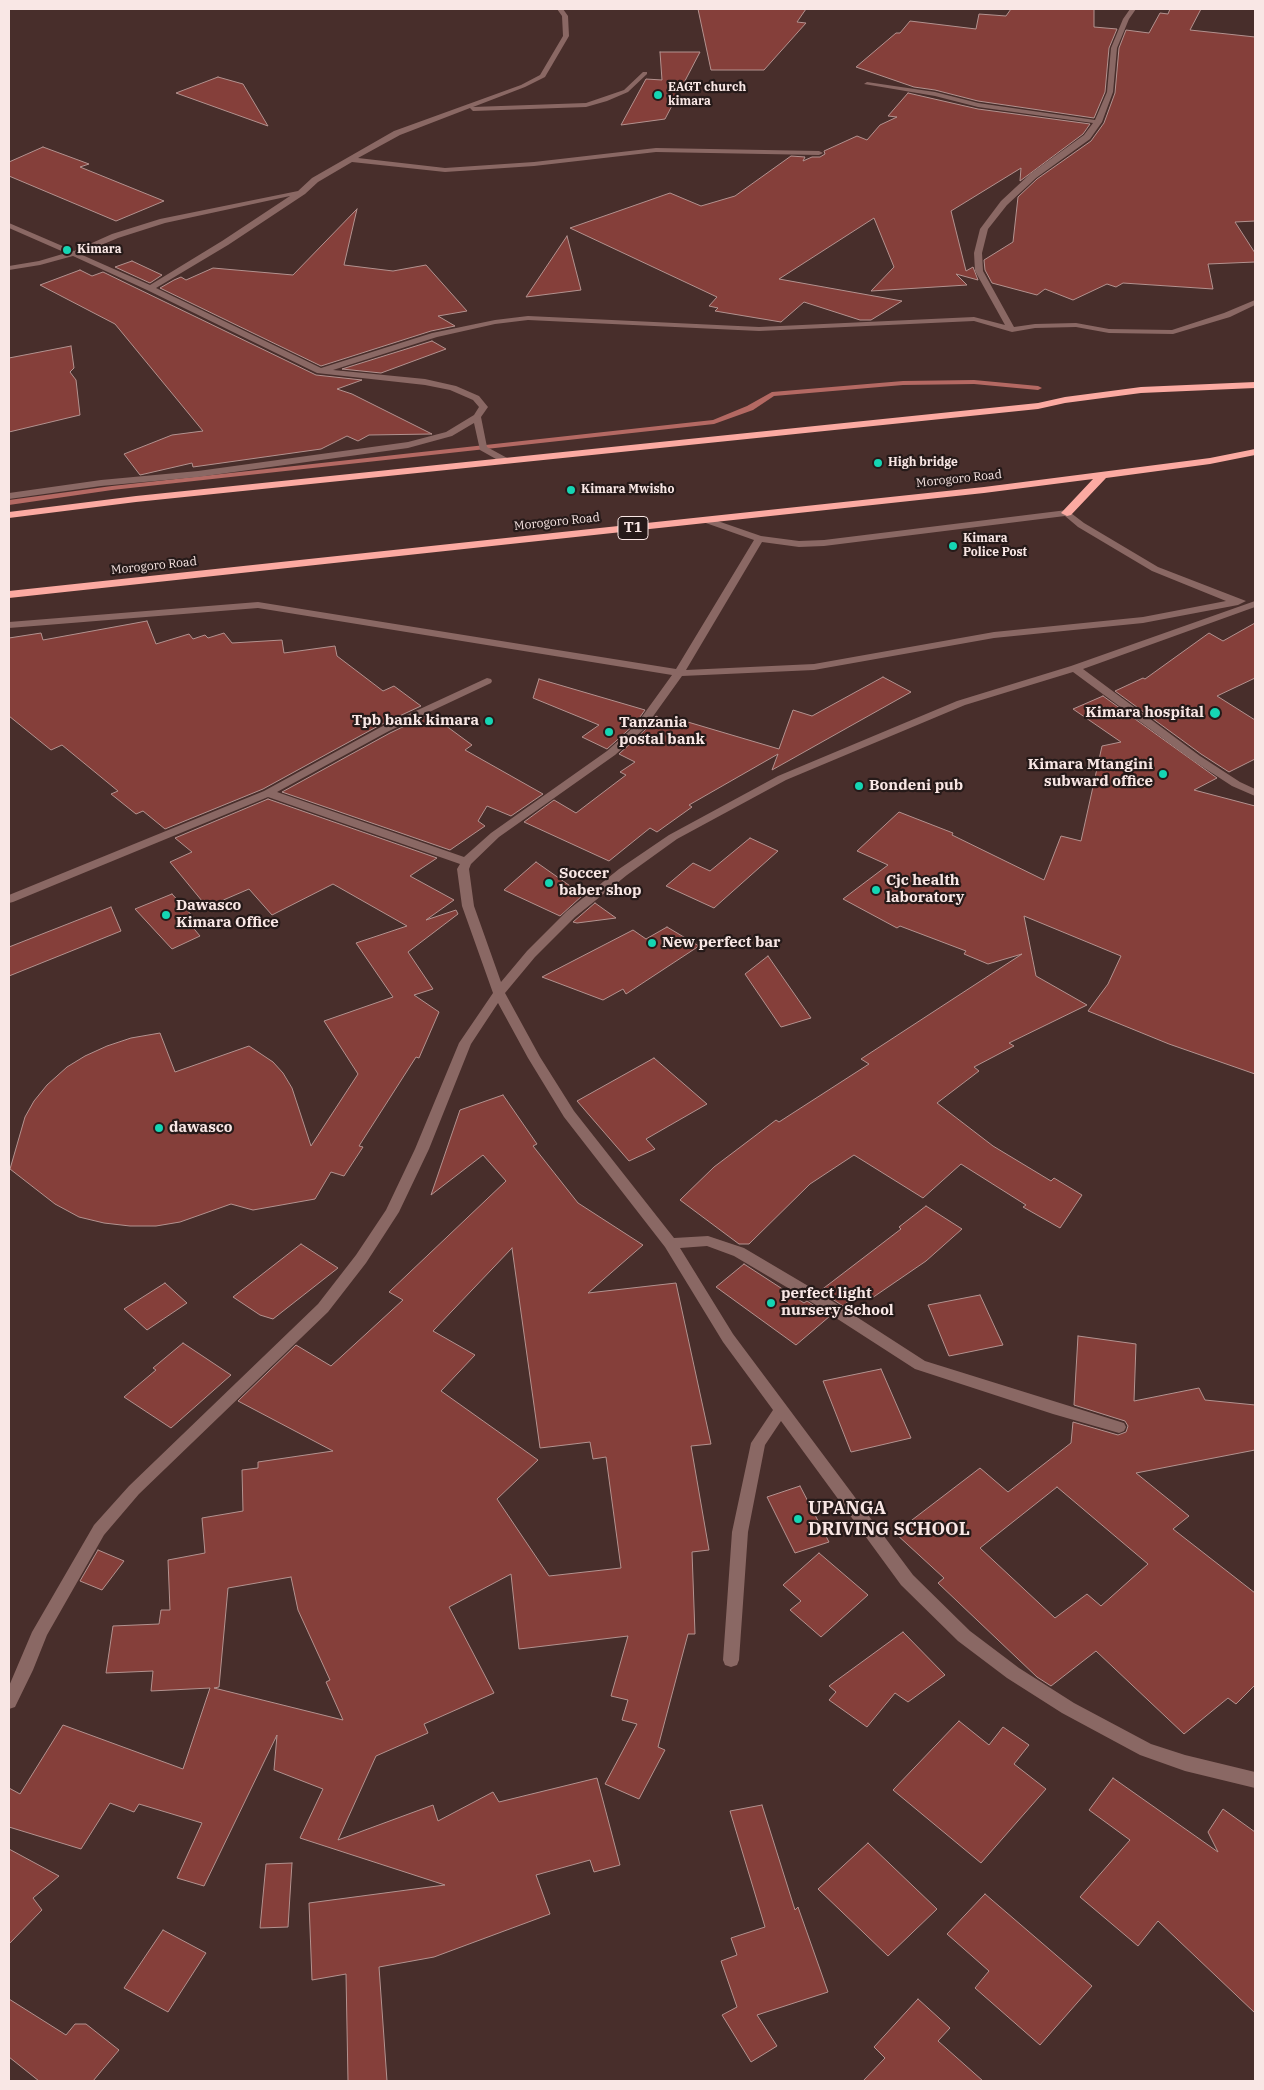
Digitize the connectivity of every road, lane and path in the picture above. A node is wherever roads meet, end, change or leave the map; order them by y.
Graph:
1 (1133, 9) edge
2 (565, 11) edge
3 (645, 73) dead end
4 (867, 84) dead end
5 (458, 110) junction
6 (1098, 122) junction
7 (819, 153) dead end
8 (353, 160) junction
9 (302, 192) junction
10 (9, 225) edge
11 (73, 254) junction
12 (9, 268) edge
13 (150, 288) junction
14 (1255, 302) edge
15 (1012, 330) junction
16 (320, 371) junction
17 (1255, 385) edge
18 (477, 417) junction
19 (1255, 452) edge
20 (506, 461) junction
21 (1102, 476) junction
22 (9, 496) edge
23 (1066, 513) junction
24 (9, 515) edge
25 (706, 520) junction
26 (759, 539) junction
27 (9, 595) edge
28 (1249, 603) edge
29 (9, 625) edge
30 (1075, 668) junction
31 (679, 673) junction
32 (487, 681) dead end
33 (268, 793) junction
34 (1255, 793) edge
35 (466, 862) junction
36 (9, 898) edge
37 (499, 992) junction
38 (670, 1243) junction
39 (781, 1410) junction
40 (1119, 1426) dead end
41 (732, 1660) dead end
42 (9, 1702) edge
43 (1255, 1780) edge

1 - 6 street
2 - 5 street
3 - 5 street
4 - 6 street
5 - 8 street
6 - 15 street
7 - 8 street
8 - 9 street
9 - 11 street
9 - 13 street
10 - 11 street
11 - 12 street
11 - 13 street
13 - 16 street
14 - 15 street
15 - 16 street
16 - 18 street
17 - 20 highway
18 - 20 street
18 - 22 street
19 - 21 highway, Morogoro Road / T1
20 - 24 highway
21 - 23 highway
21 - 25 highway, Morogoro Road / T1
23 - 26 street
23 - 28 street
25 - 26 street
25 - 27 highway, Morogoro Road / T1
26 - 31 street
28 - 30 street
28 - 31 street
29 - 31 street
30 - 34 street
30 - 37 street
31 - 35 street
32 - 33 street
33 - 35 street
33 - 36 street
35 - 37 street
37 - 38 street
37 - 42 street
38 - 39 street
38 - 40 street
39 - 41 street
39 - 43 street

